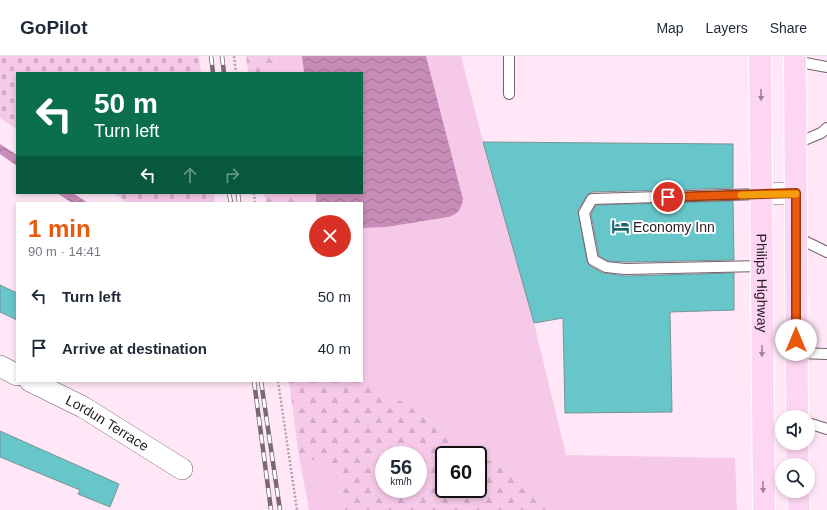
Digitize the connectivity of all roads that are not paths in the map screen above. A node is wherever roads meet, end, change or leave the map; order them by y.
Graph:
1 (509, 56) edge
2 (760, 56) edge
3 (795, 58) edge
4 (827, 67) edge
5 (510, 94) dead end
6 (827, 128) edge
7 (795, 144) junction
8 (796, 193) junction
9 (762, 194) junction
10 (796, 237) junction
11 (827, 252) edge
12 (762, 266) junction
13 (797, 354) junction
14 (827, 354) edge
15 (0, 366) edge
16 (16, 374) edge
17 (32, 382) edge
18 (797, 410) edge
19 (815, 425) edge
20 (827, 429) edge
21 (182, 469) dead end
22 (798, 498) edge
23 (764, 510) edge
24 (799, 510) edge

1 - 5 lane
2 -> 9 main road, Philips Highway
3 - 4 lane
3 - 7 main road
6 - 7 lane
7 - 8 main road
8 - 9 street
8 - 10 main road
9 - 12 main road, Philips Highway
9 - 12 lane
10 - 11 lane
10 - 13 main road
12 -> 23 main road, Philips Highway
13 - 14 lane
13 - 18 main road
15 - 16 street
17 - 21 street, Lordun Terrace
19 - 20 lane
22 - 24 main road

